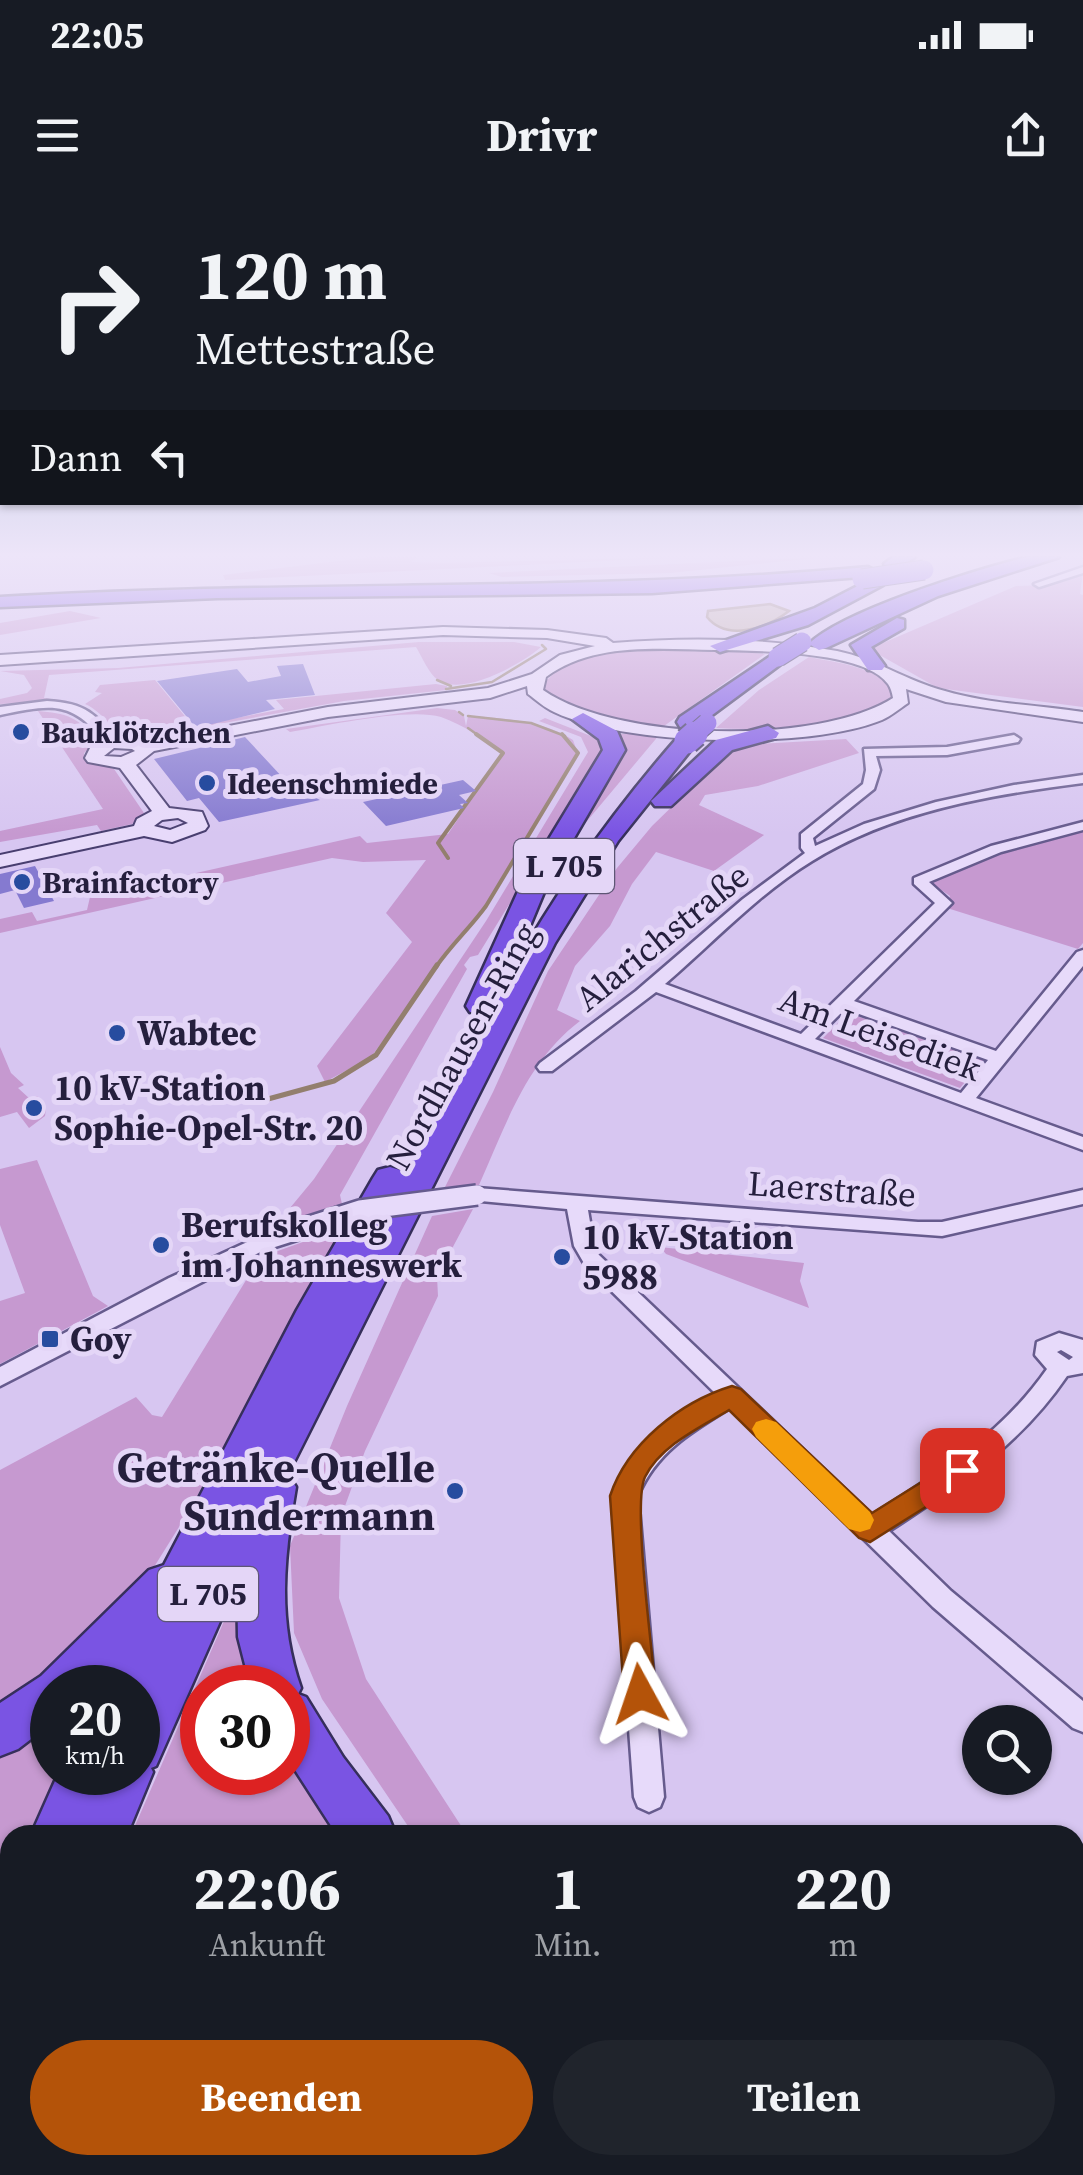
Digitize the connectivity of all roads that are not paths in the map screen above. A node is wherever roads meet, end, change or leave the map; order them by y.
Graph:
1 (189, 649) edge
2 (572, 649) edge
3 (614, 649) edge
4 (767, 649) edge
5 (860, 649) edge
6 (799, 650) edge
7 (574, 656) junction
8 (0, 660) edge
9 (875, 666) junction
10 (536, 678) junction
11 (898, 681) junction
12 (455, 698) junction
13 (548, 706) junction
14 (1022, 708) junction
15 (0, 711) edge
16 (888, 713) junction
17 (1083, 716) edge
18 (583, 719) junction
19 (688, 732) junction
20 (768, 733) junction
21 (1014, 739) dead end
22 (112, 743) junction
23 (144, 748) junction
24 (125, 762) junction
25 (1083, 779) edge
26 (163, 813) junction
27 (1083, 826) edge
28 (144, 830) junction
29 (815, 854) junction
30 (0, 861) edge
31 (1083, 955) edge
32 (519, 980) junction
33 (653, 986) junction
34 (842, 1002) junction
35 (481, 1006) junction
36 (804, 1040) junction
37 (999, 1058) junction
38 (546, 1067) dead end
39 (965, 1100) junction
40 (1083, 1144) edge
41 (1083, 1197) edge
42 (574, 1200) junction
43 (1083, 1353) edge
44 (1072, 1364) edge
45 (0, 1377) edge
46 (732, 1396) junction
47 (283, 1442) junction
48 (870, 1530) junction
49 (187, 1562) junction
50 (83, 1665) edge
51 (136, 1665) edge
52 (266, 1665) edge
53 (160, 1702) edge
54 (30, 1710) edge
55 (1083, 1719) edge
56 (0, 1732) edge
57 (310, 1750) edge
58 (76, 1795) edge
59 (117, 1795) edge
60 (649, 1798) dead end
61 (62, 1825) edge
62 (104, 1825) edge
63 (362, 1825) edge

1 - 8 main road
2 - 7 main road
3 - 7 main road
4 - 9 main road
5 - 9 highway
6 - 19 highway, Nordhausen-Ring / L 705
7 - 10 main road
9 - 11 main road
10 - 12 main road
10 - 13 main road
11 - 14 main road
11 - 16 main road
12 - 13 main road
12 - 23 main road
13 - 18 main road
14 - 16 main road
14 - 17 main road
15 - 22 street
16 - 20 main road
18 - 20 main road
18 - 35 highway
19 - 32 highway, Nordhausen-Ring / L 705
19 - 35 highway, Nordhausen-Ring / L 705
20 - 32 highway
21 - 29 street, Alarichstraße
22 - 23 main road
22 - 24 main road
23 - 24 main road
24 - 26 main road
25 - 29 street, Alarichstraße
26 - 28 main road
26 - 28 main road
27 - 34 street
28 - 30 main road
29 - 33 street, Alarichstraße
31 - 37 street
32 - 47 highway, Nordhausen-Ring / L 705
33 - 36 street, Am Leisediek
33 - 38 street, Alarichstraße
34 - 36 street
34 - 37 street, Am Leisediek
35 - 49 highway, Nordhausen-Ring / L 705
36 - 39 street, Am Leisediek
37 - 39 street
39 - 40 street, Am Leisediek
41 - 42 street, Laerstraße
42 - 45 street, Laerstraße, bridge
42 - 46 street
43 - 44 street
44 - 48 street
46 - 48 street
46 - 60 street
47 - 52 highway
47 - 53 highway, Nordhausen-Ring / L 705
48 - 55 street
49 - 50 highway
49 - 51 highway, Nordhausen-Ring / L 705
54 - 56 highway
57 - 63 highway
58 - 61 highway
59 - 62 highway

